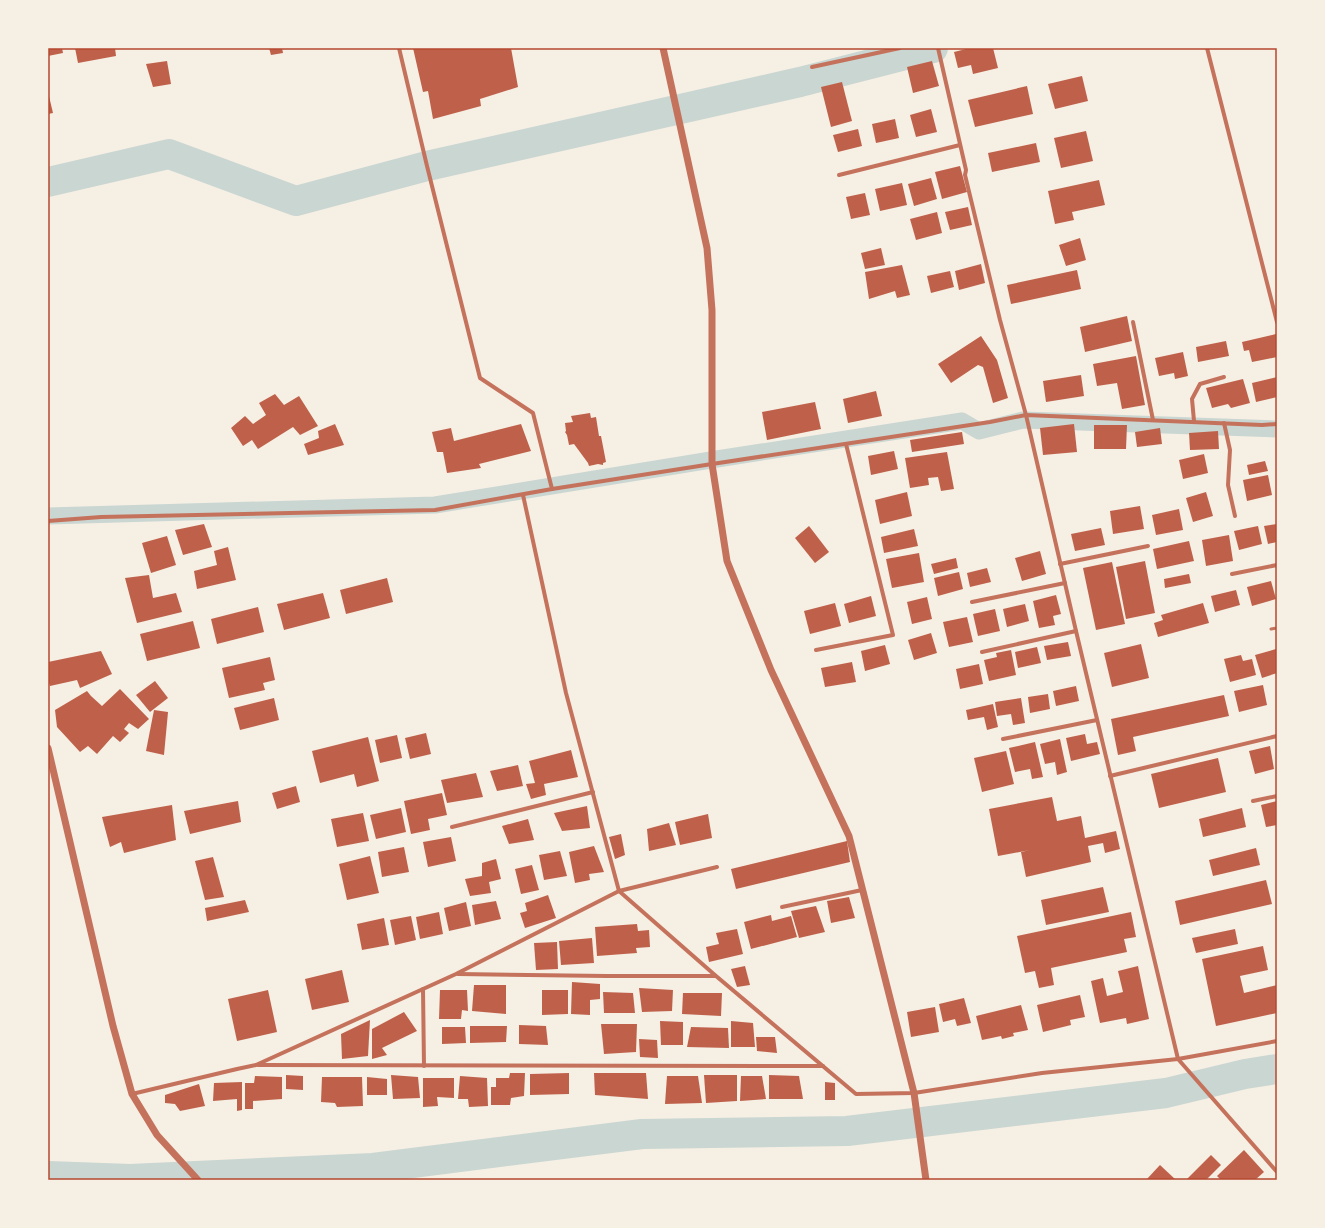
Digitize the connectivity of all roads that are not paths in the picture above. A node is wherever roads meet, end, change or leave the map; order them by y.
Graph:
1 (400, 48) edge
2 (663, 48) edge
3 (900, 48) edge
4 (938, 48) edge
5 (1207, 48) edge
6 (812, 67) dead end
7 (960, 145) junction
8 (839, 175) dead end
9 (1133, 322) dead end
10 (1277, 322) edge
11 (1224, 377) dead end
12 (1026, 415) junction
13 (1153, 420) junction
14 (1194, 421) junction
15 (1224, 423) junction
16 (1277, 424) edge
17 (846, 444) junction
18 (712, 464) junction
19 (552, 489) junction
20 (523, 495) junction
21 (1235, 516) dead end
22 (48, 521) edge
23 (1148, 546) dead end
24 (1060, 564) junction
25 (1277, 565) edge
26 (1232, 574) dead end
27 (1065, 583) junction
28 (972, 602) dead end
29 (1277, 628) edge
30 (1271, 629) dead end
31 (1076, 631) junction
32 (816, 650) dead end
33 (982, 652) dead end
34 (1097, 720) junction
35 (1277, 736) edge
36 (1003, 739) dead end
37 (48, 748) edge
38 (1110, 776) junction
39 (593, 792) junction
40 (1277, 796) edge
41 (1253, 801) dead end
42 (452, 827) dead end
43 (717, 867) dead end
44 (862, 890) junction
45 (619, 891) junction
46 (782, 907) dead end
47 (456, 974) junction
48 (716, 976) junction
49 (423, 989) junction
50 (1277, 1041) edge
51 (1178, 1059) junction
52 (256, 1066) junction
53 (424, 1066) junction
54 (823, 1066) junction
55 (914, 1093) junction
56 (132, 1094) junction
57 (1277, 1172) edge
58 (198, 1180) edge
59 (926, 1180) edge

1 - 19 street
2 - 18 street
3 - 6 street
4 - 7 street
5 - 10 street
7 - 8 street
7 - 12 street
9 - 13 street
11 - 14 street
12 - 13 street
12 - 17 street
12 - 24 street
13 - 14 street
14 - 15 street
15 - 16 street
15 - 21 street
17 - 18 street
17 - 32 street
18 - 19 street
18 - 44 street
19 - 20 street
20 - 22 street
20 - 39 street
23 - 24 street
24 - 27 street
25 - 26 street
27 - 28 street
27 - 31 street
29 - 30 lane
31 - 33 street
31 - 34 street
34 - 36 street
34 - 38 street
35 - 38 street
37 - 56 street
38 - 51 street
39 - 42 street
39 - 45 street
40 - 41 street
43 - 45 street
44 - 46 street
44 - 55 street
45 - 47 street
45 - 48 street
47 - 48 street
47 - 49 street
48 - 54 street
49 - 52 street
49 - 53 street
50 - 51 street
51 - 55 street
51 - 57 street
52 - 53 street
52 - 56 street
53 - 54 street
54 - 55 street
55 - 59 street
56 - 58 street

